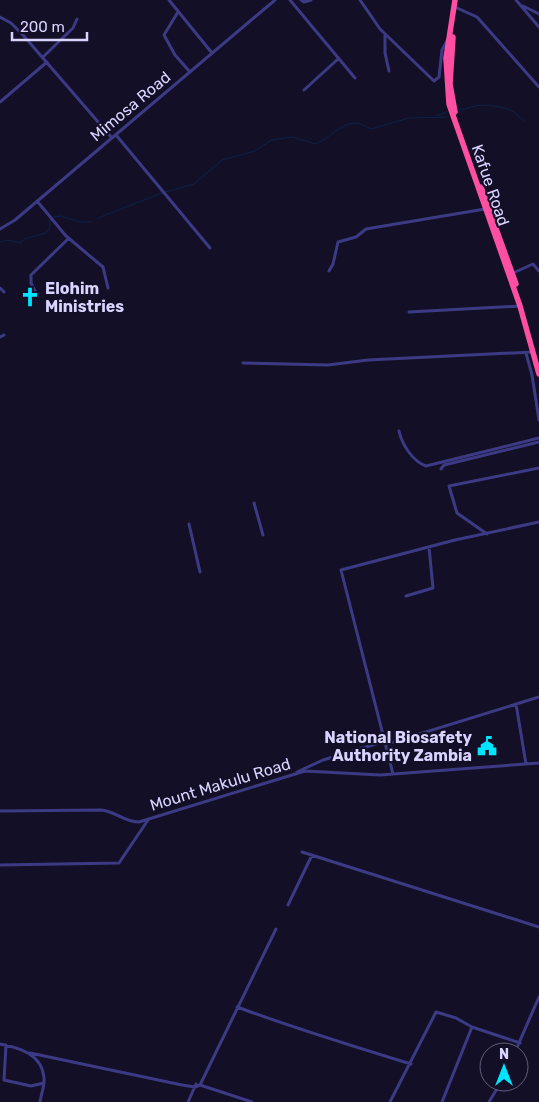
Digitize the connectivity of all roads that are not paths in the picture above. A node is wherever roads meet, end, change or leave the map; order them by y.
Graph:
1 (169, 0) edge
2 (276, 0) edge
3 (290, 0) edge
4 (300, 0) edge
5 (311, 0) edge
6 (360, 0) edge
7 (454, 0) edge
8 (458, 0) edge
9 (516, 0) edge
10 (520, 5) junction
11 (457, 8) junction
12 (178, 12) junction
13 (539, 14) edge
14 (0, 17) edge
15 (77, 19) dead end
16 (539, 27) edge
17 (386, 34) junction
18 (449, 39) junction
19 (212, 53) junction
20 (43, 57) junction
21 (338, 59) junction
22 (47, 62) junction
23 (389, 71) dead end
24 (190, 72) junction
25 (355, 78) dead end
26 (539, 86) edge
27 (304, 90) dead end
28 (0, 102) edge
29 (116, 135) junction
30 (112, 138) junction
31 (37, 201) junction
32 (485, 209) junction
33 (0, 230) edge
34 (364, 230) junction
35 (356, 231) dead end
36 (68, 238) junction
37 (210, 248) dead end
38 (329, 271) dead end
39 (539, 271) edge
40 (512, 273) junction
41 (0, 288) edge
42 (108, 288) dead end
43 (4, 292) dead end
44 (36, 293) dead end
45 (520, 306) junction
46 (409, 312) dead end
47 (534, 352) junction
48 (526, 353) junction
49 (539, 359) edge
50 (242, 363) dead end
51 (539, 374) edge
52 (538, 400) edge
53 (539, 420) edge
54 (399, 431) dead end
55 (539, 438) edge
56 (539, 442) edge
57 (539, 468) edge
58 (441, 469) dead end
59 (254, 503) dead end
60 (539, 522) edge
61 (189, 524) dead end
62 (487, 534) junction
63 (263, 535) dead end
64 (429, 547) junction
65 (200, 572) dead end
66 (406, 596) dead end
67 (539, 697) edge
68 (516, 704) junction
69 (387, 743) junction
70 (539, 763) edge
71 (526, 764) junction
72 (294, 774) junction
73 (394, 774) junction
74 (0, 811) edge
75 (148, 820) junction
76 (302, 852) dead end
77 (312, 856) junction
78 (0, 865) edge
79 (288, 905) dead end
80 (539, 927) edge
81 (276, 929) dead end
82 (539, 997) edge
83 (237, 1007) junction
84 (472, 1027) junction
85 (517, 1042) edge
86 (520, 1042) edge
87 (0, 1044) edge
88 (6, 1045) junction
89 (30, 1053) junction
90 (411, 1064) junction
91 (44, 1083) junction
92 (197, 1085) junction
93 (40, 1102) edge
94 (188, 1102) edge
95 (252, 1102) edge
96 (390, 1102) edge
97 (442, 1102) edge

1 - 12 street
2 - 19 street, Mimosa Road
3 - 21 street
4 - 5 street
6 - 17 street
7 - 18 highway, Kafue Road
8 - 11 highway, Kafue Road
9 - 10 street
10 - 13 street
10 - 16 street
11 - 26 street
11 - 40 highway, Kafue Road
12 - 19 street
12 - 24 street
14 - 20 street
15 - 20 street
17 - 18 street
17 - 23 street
18 - 32 highway, Kafue Road
19 - 24 street, Mimosa Road
20 - 22 street
21 - 25 street
21 - 27 street
22 - 28 street
22 - 30 street
24 - 29 street, Mimosa Road
29 - 30 street, Mimosa Road
29 - 37 street
30 - 31 street, Mimosa Road
31 - 33 street, Mimosa Road
31 - 36 street
32 - 34 street
32 - 45 highway, Kafue Road
34 - 35 street
34 - 38 street
36 - 42 street
36 - 44 street
39 - 40 street
40 - 49 highway, Kafue Road
41 - 43 street
45 - 46 street
45 - 47 highway, Kafue Road
47 - 48 street
47 - 51 highway, Kafue Road
48 - 50 street
48 - 52 street
52 - 53 street
54 - 55 street
56 - 58 street
57 - 62 street
59 - 63 street
60 - 62 street
61 - 65 street
62 - 64 street
64 - 66 street
64 - 69 street
67 - 68 street
68 - 69 street
68 - 71 street
69 - 72 street
69 - 73 street
70 - 71 street, Mount Makulu Road
71 - 73 street, Mount Makulu Road
72 - 73 street, Mount Makulu Road
72 - 75 street, Mount Makulu Road
74 - 75 street, Mount Makulu Road
75 - 78 street
76 - 77 street
77 - 79 street
77 - 80 street
81 - 83 street
82 - 86 street
83 - 90 street
83 - 92 street
84 - 85 street
84 - 90 street
84 - 97 street
87 - 88 street
88 - 89 street
88 - 91 street
89 - 91 street
89 - 92 street
90 - 96 street
91 - 93 street
92 - 94 street
92 - 95 street

